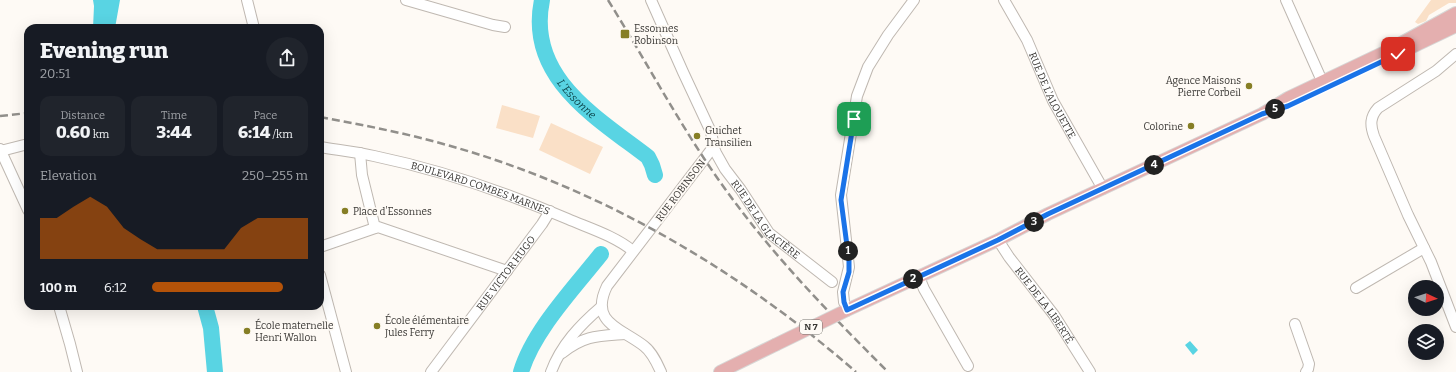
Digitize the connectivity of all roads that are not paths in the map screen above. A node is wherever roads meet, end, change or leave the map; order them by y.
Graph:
1 (247, 0) edge
2 (406, 0) edge
3 (651, 0) edge
4 (914, 0) edge
5 (1004, 0) edge
6 (1286, 0) edge
7 (1456, 13) edge
8 (253, 24) edge
9 (1455, 27) edge
10 (505, 28) dead end
11 (1456, 54) edge
12 (1322, 81) junction
13 (1262, 114) junction
14 (24, 145) edge
15 (713, 145) junction
16 (324, 148) edge
17 (0, 150) edge
18 (360, 153) junction
19 (1103, 189) junction
20 (24, 201) edge
21 (550, 211) junction
22 (375, 228) junction
23 (998, 240) junction
24 (324, 246) edge
25 (1424, 248) junction
26 (633, 251) junction
27 (507, 271) junction
28 (919, 277) junction
29 (832, 282) dead end
30 (1356, 288) dead end
31 (324, 290) edge
32 (601, 306) junction
33 (60, 310) edge
34 (847, 310) junction
35 (1454, 316) edge
36 (1295, 324) dead end
37 (1456, 327) edge
38 (625, 334) junction
39 (556, 358) junction
40 (968, 366) dead end
41 (77, 372) edge
42 (346, 372) edge
43 (431, 372) edge
44 (551, 372) edge
45 (661, 372) edge
46 (720, 372) edge
47 (1090, 372) edge
48 (1306, 372) edge

1 - 8 street
2 - 10 street
3 - 15 street
4 - 34 street
5 - 19 street, RUE DE L'ALOUETTE
6 - 12 street
7 - 12 main road, N 7
9 - 13 main road, N 7
11 - 25 street
12 - 13 main road, N 7
13 - 19 main road, N 7
14 - 17 street
15 - 26 street, RUE ROBINSON
15 - 29 street, RUE DE LA GLACIÈRE
16 - 18 street, BOULEVARD COMBES MARNES
17 - 20 street
18 - 21 street, BOULEVARD COMBES MARNES
18 - 22 street
19 - 23 main road, N 7
21 - 26 street, BOULEVARD COMBES MARNES
21 - 27 street, RUE VICTOR HUGO
22 - 24 street
22 - 27 street
23 - 28 main road, N 7
23 - 47 street, RUE DE LA LIBERTÉ
25 - 30 street
25 - 35 street
26 - 32 street, RUE ROBINSON
27 - 43 street, RUE VICTOR HUGO
28 - 34 main road, N 7
28 - 40 street
31 - 42 street
32 - 38 street
32 - 39 street, RUE ROBINSON
33 - 41 street
34 - 46 main road, N 7, bridge
35 - 37 street
36 - 48 street
38 - 39 street
38 - 45 street
39 - 44 street, RUE ROBINSON

